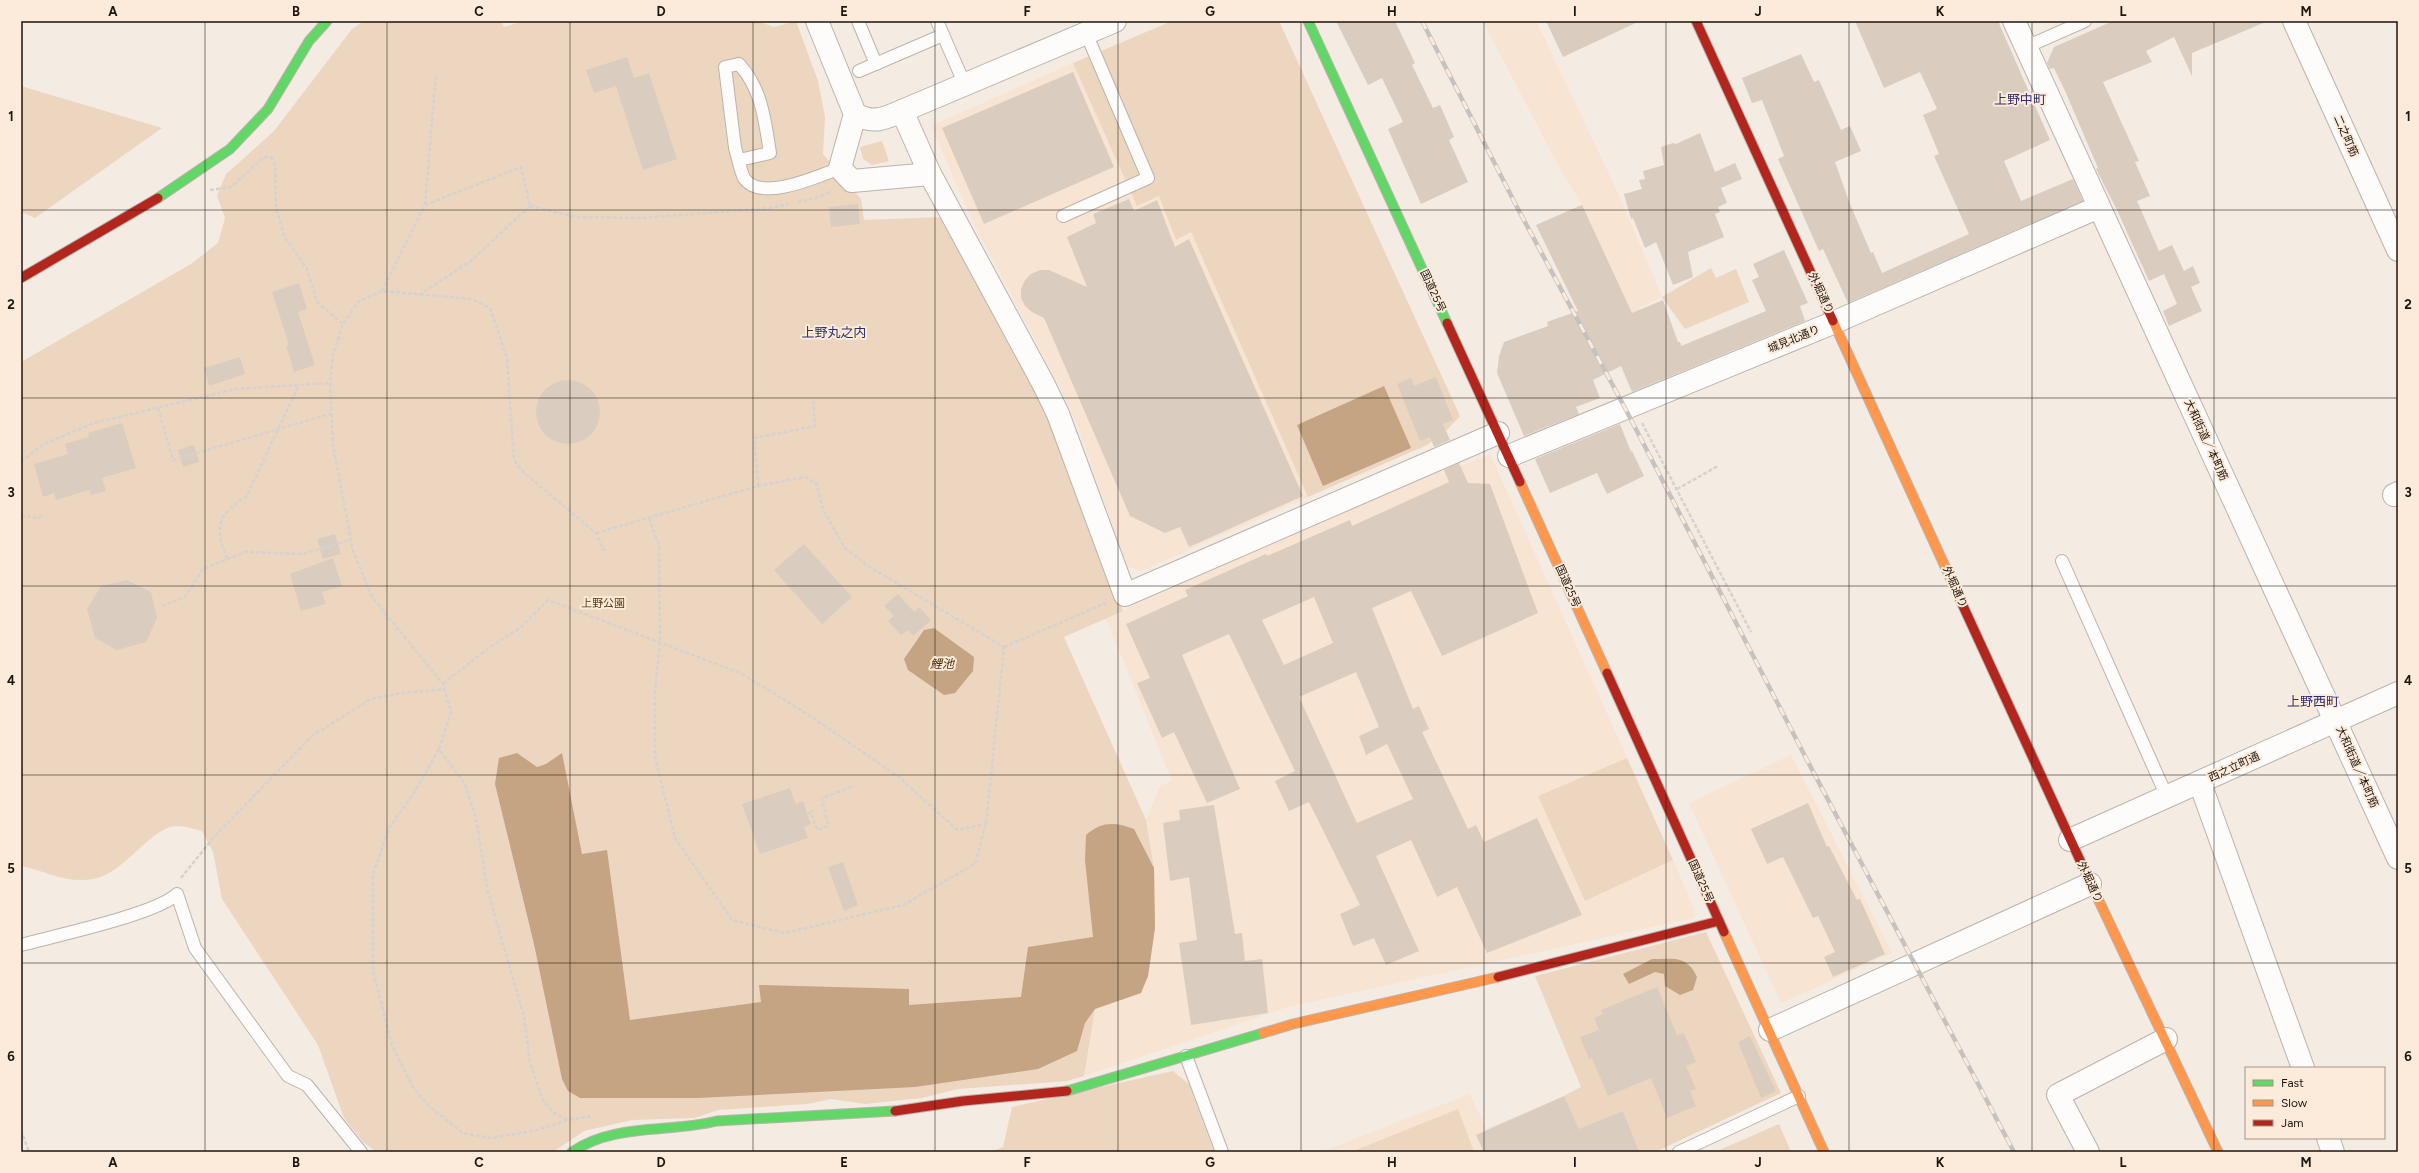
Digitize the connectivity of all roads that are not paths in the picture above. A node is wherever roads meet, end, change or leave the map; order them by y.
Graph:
1 (327, 21) edge
2 (817, 21) edge
3 (858, 21) edge
4 (937, 21) edge
5 (1115, 21) edge
6 (1308, 21) edge
7 (1696, 21) edge
8 (2014, 21) edge
9 (2085, 21) edge
10 (2294, 21) edge
11 (1086, 33) junction
12 (943, 35) junction
13 (2026, 47) junction
14 (876, 64) junction
15 (859, 71) dead end
16 (965, 85) junction
17 (902, 111) junction
18 (854, 114) junction
19 (738, 160) junction
20 (846, 174) junction
21 (930, 174) junction
22 (2099, 207) junction
23 (1063, 216) dead end
24 (2398, 250) edge
25 (21, 278) edge
26 (1835, 322) junction
27 (1498, 433) junction
28 (1509, 456) junction
29 (2062, 561) dead end
30 (2398, 693) edge
31 (2336, 721) junction
32 (2200, 783) junction
33 (2167, 797) junction
34 (2070, 840) junction
35 (2398, 858) edge
36 (2090, 884) junction
37 (1719, 921) junction
38 (21, 945) edge
39 (1770, 1030) junction
40 (2166, 1039) junction
41 (1186, 1056) junction
42 (2303, 1067) edge
43 (1799, 1096) junction
44 (2328, 1139) edge
45 (361, 1152) edge
46 (572, 1152) edge
47 (1222, 1152) edge
48 (1679, 1152) edge
49 (1824, 1152) edge
50 (2088, 1152) edge
51 (2218, 1152) edge
52 (2333, 1152) edge

1 - 25 main road
2 - 18 street
3 - 14 lane
4 - 12 lane
5 - 11 street
6 - 27 main road, 国道25号
7 - 26 main road, 外堀通り
8 - 13 street, 大和街道／本町筋
9 - 13 lane
10 - 24 street, 二之町筋
11 - 16 street
11 - 23 lane
12 - 14 lane
12 - 16 lane
13 - 22 street, 大和街道／本町筋
14 - 15 lane
16 - 17 street
17 - 18 street
17 - 21 street
18 - 20 street
19 - 19 lane
19 - 20 lane
20 - 21 street
21 - 27 street
22 - 26 street, 城見北通り
22 - 31 street, 大和街道／本町筋
26 - 28 street, 城見北通り
26 - 34 main road, 外堀通り
27 - 28 main road, 国道25号
28 - 37 main road, 国道25号
29 - 33 lane
30 - 31 street, 西之立町通
31 - 32 street, 西之立町通
31 - 35 street, 大和街道／本町筋
32 - 33 street, 西之立町通
32 - 42 street
33 - 34 street, 西之立町通
34 - 36 main road, 外堀通り
36 - 39 street
36 - 40 main road, 外堀通り
37 - 39 main road, 国道25号
37 - 41 main road
38 - 45 lane
39 - 43 main road, 国道25号
40 - 50 street
40 - 51 main road, 外堀通り
41 - 46 main road
41 - 47 lane
43 - 48 lane
43 - 49 main road, 国道25号
44 - 52 street

